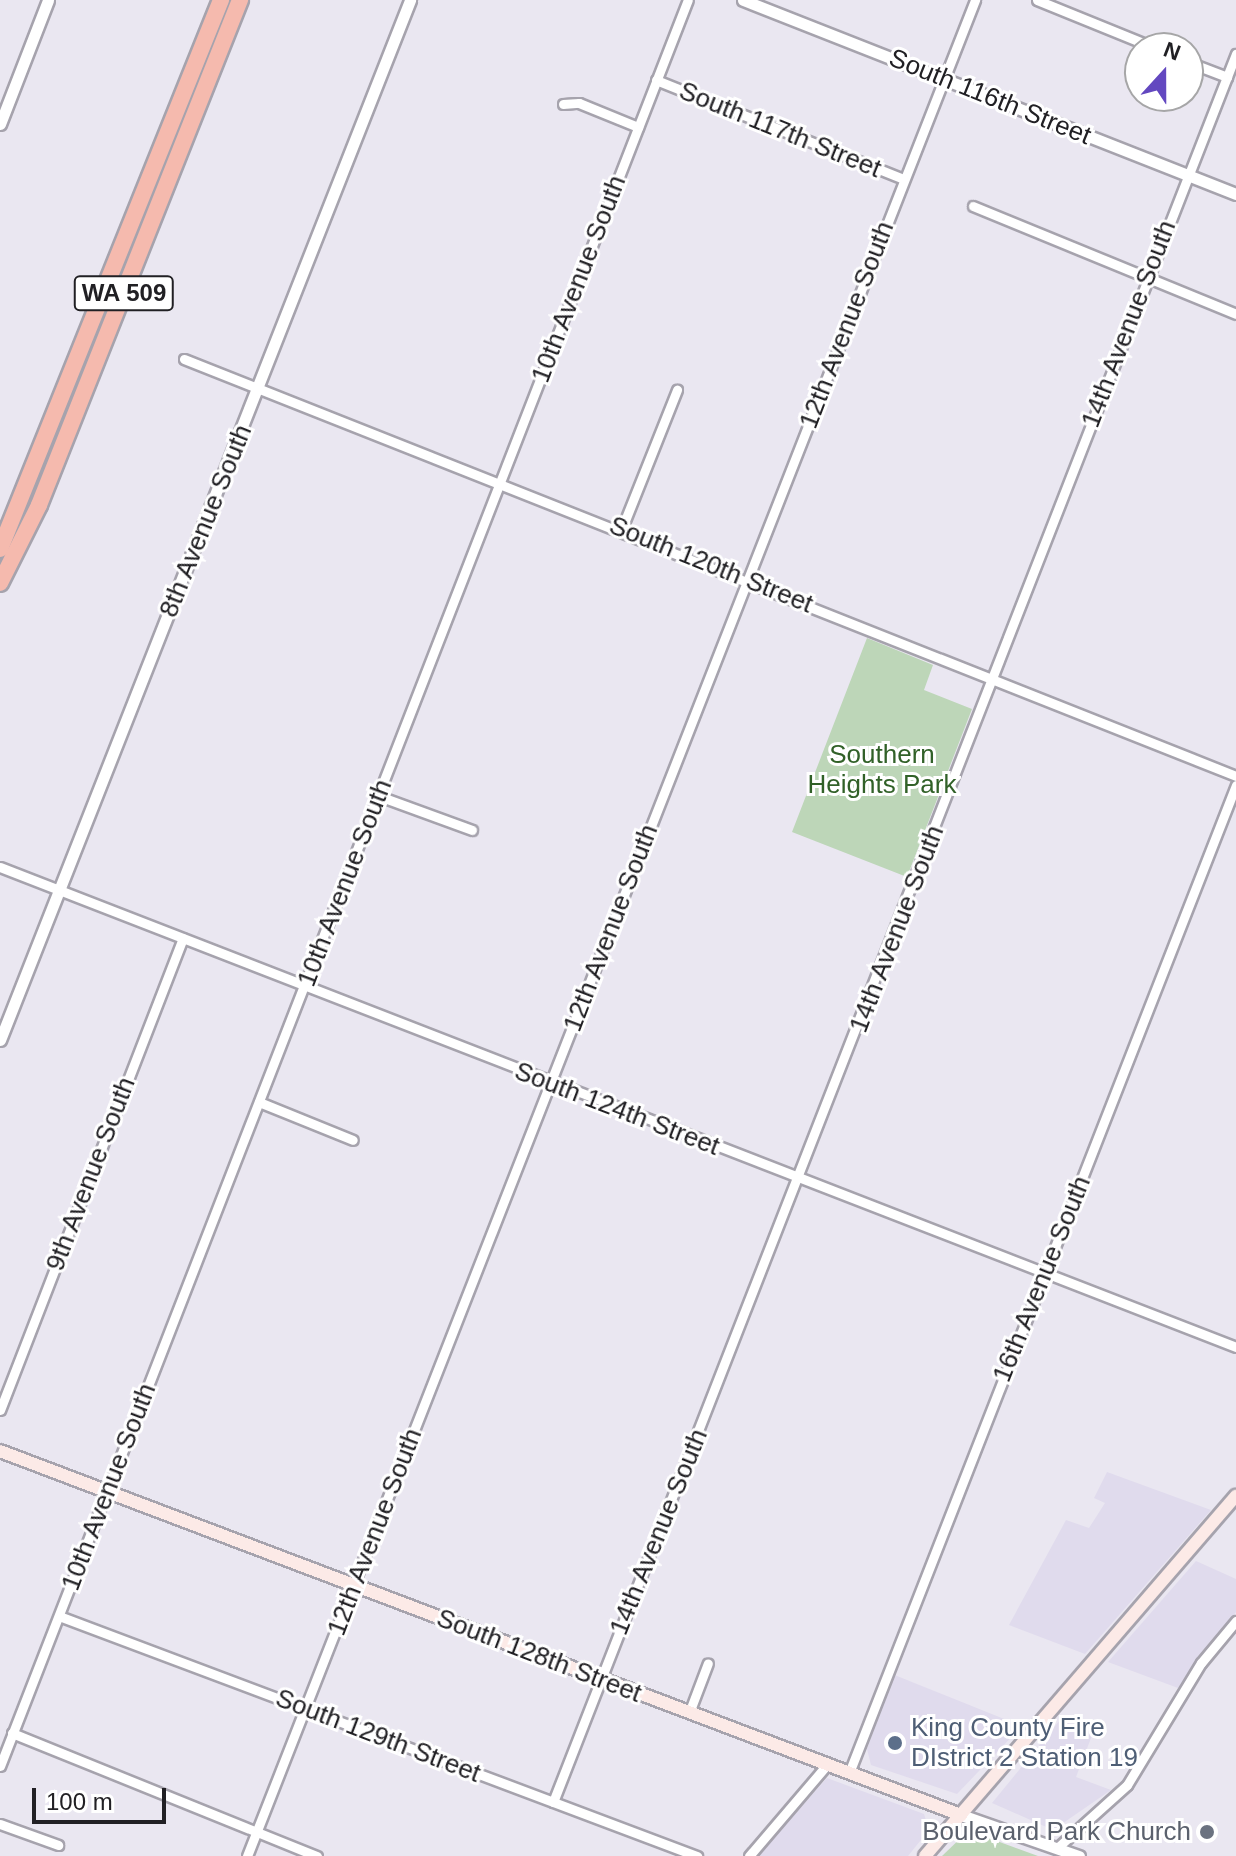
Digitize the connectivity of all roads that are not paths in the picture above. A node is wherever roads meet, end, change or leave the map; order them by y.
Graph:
1 (48, 0) edge
2 (221, 0) edge
3 (240, 0) edge
4 (410, 0) edge
5 (688, 0) edge
6 (743, 0) edge
7 (975, 0) edge
8 (1037, 0) edge
9 (1124, 35) edge
10 (1236, 54) edge
11 (1204, 68) edge
12 (1227, 77) junction
13 (943, 78) junction
14 (656, 80) junction
15 (563, 104) dead end
16 (0, 124) edge
17 (638, 127) junction
18 (1188, 175) junction
19 (904, 179) junction
20 (1236, 194) edge
21 (973, 206) dead end
22 (1147, 276) junction
23 (1236, 314) edge
24 (184, 359) dead end
25 (261, 386) junction
26 (677, 390) dead end
27 (500, 481) junction
28 (622, 528) junction
29 (0, 549) edge
30 (747, 580) junction
31 (0, 583) edge
32 (995, 680) junction
33 (1236, 776) edge
34 (1236, 785) edge
35 (379, 796) junction
36 (472, 830) dead end
37 (0, 867) edge
38 (58, 890) junction
39 (183, 938) junction
40 (304, 987) junction
41 (0, 1040) edge
42 (551, 1082) junction
43 (259, 1102) junction
44 (353, 1140) dead end
45 (799, 1180) junction
46 (1043, 1275) junction
47 (1236, 1347) edge
48 (0, 1410) edge
49 (0, 1451) edge
50 (106, 1492) junction
51 (1236, 1496) edge
52 (355, 1585) junction
53 (59, 1616) junction
54 (1236, 1621) edge
55 (708, 1663) dead end
56 (601, 1680) junction
57 (306, 1709) junction
58 (689, 1713) junction
59 (12, 1733) junction
60 (0, 1766) edge
61 (826, 1766) junction
62 (849, 1773) junction
63 (553, 1802) junction
64 (961, 1815) junction
65 (0, 1824) edge
66 (257, 1832) junction
67 (58, 1845) dead end
68 (1057, 1848) junction
69 (247, 1856) edge
70 (317, 1856) edge
71 (697, 1856) edge
72 (749, 1856) edge
73 (925, 1856) edge
74 (1079, 1856) edge

1 - 16 street
2 - 29 highway, WA 509
3 - 31 highway, WA 509
4 - 25 street, 8th Avenue South
5 - 14 street, 10th Avenue South
6 - 13 street, South 116th Street
7 - 13 street, 12th Avenue South
8 - 9 street
10 - 12 street, 14th Avenue South
11 - 12 street
12 - 18 street, 14th Avenue South
13 - 18 street, South 116th Street
13 - 19 street, 12th Avenue South
14 - 17 street, 10th Avenue South
14 - 19 street, South 117th Street
15 - 17 street
17 - 27 street, 10th Avenue South
18 - 20 street, South 116th Street
18 - 22 street, 14th Avenue South
19 - 30 street, 12th Avenue South
21 - 22 street
22 - 23 street
22 - 32 street, 14th Avenue South
24 - 25 street, South 120th Street
25 - 27 street, South 120th Street
25 - 38 street, 8th Avenue South
26 - 28 street
27 - 28 street, South 120th Street
27 - 35 street, 10th Avenue South
28 - 30 street, South 120th Street
30 - 32 street, South 120th Street
30 - 42 street, 12th Avenue South
32 - 33 street, South 120th Street
32 - 45 street, 14th Avenue South
34 - 46 street, 16th Avenue South
35 - 36 street
35 - 40 street, 10th Avenue South
37 - 38 street, South 124th Street
38 - 39 street, South 124th Street
38 - 41 street, 8th Avenue South
39 - 40 street, South 124th Street
39 - 48 street, 9th Avenue South
40 - 42 street, South 124th Street
40 - 43 street, 10th Avenue South
42 - 45 street, South 124th Street
42 - 52 street, 12th Avenue South
43 - 44 street
43 - 50 street, 10th Avenue South
45 - 46 street, South 124th Street
45 - 56 street, 14th Avenue South
46 - 47 street, South 124th Street
46 - 62 street, 16th Avenue South
49 - 50 main road, South 128th Street
50 - 52 main road, South 128th Street
50 - 53 street, 10th Avenue South
51 - 64 main road
52 - 56 main road, South 128th Street
52 - 57 street, 12th Avenue South
53 - 57 street, South 129th Street
53 - 59 street, 10th Avenue South
54 - 68 street
55 - 58 street
56 - 58 main road, South 128th Street
56 - 63 street, 14th Avenue South
57 - 63 street, South 129th Street
57 - 66 street, 12th Avenue South
58 - 61 main road, South 128th Street
59 - 60 street, 10th Avenue South
59 - 66 street
61 - 62 main road, South 128th Street
61 - 72 street
62 - 64 main road, South 128th Street
63 - 71 street, South 129th Street
64 - 68 street, South 128th Street
64 - 73 main road
65 - 67 street
66 - 69 street, 12th Avenue South
66 - 70 street
68 - 74 street, South 128th Street

